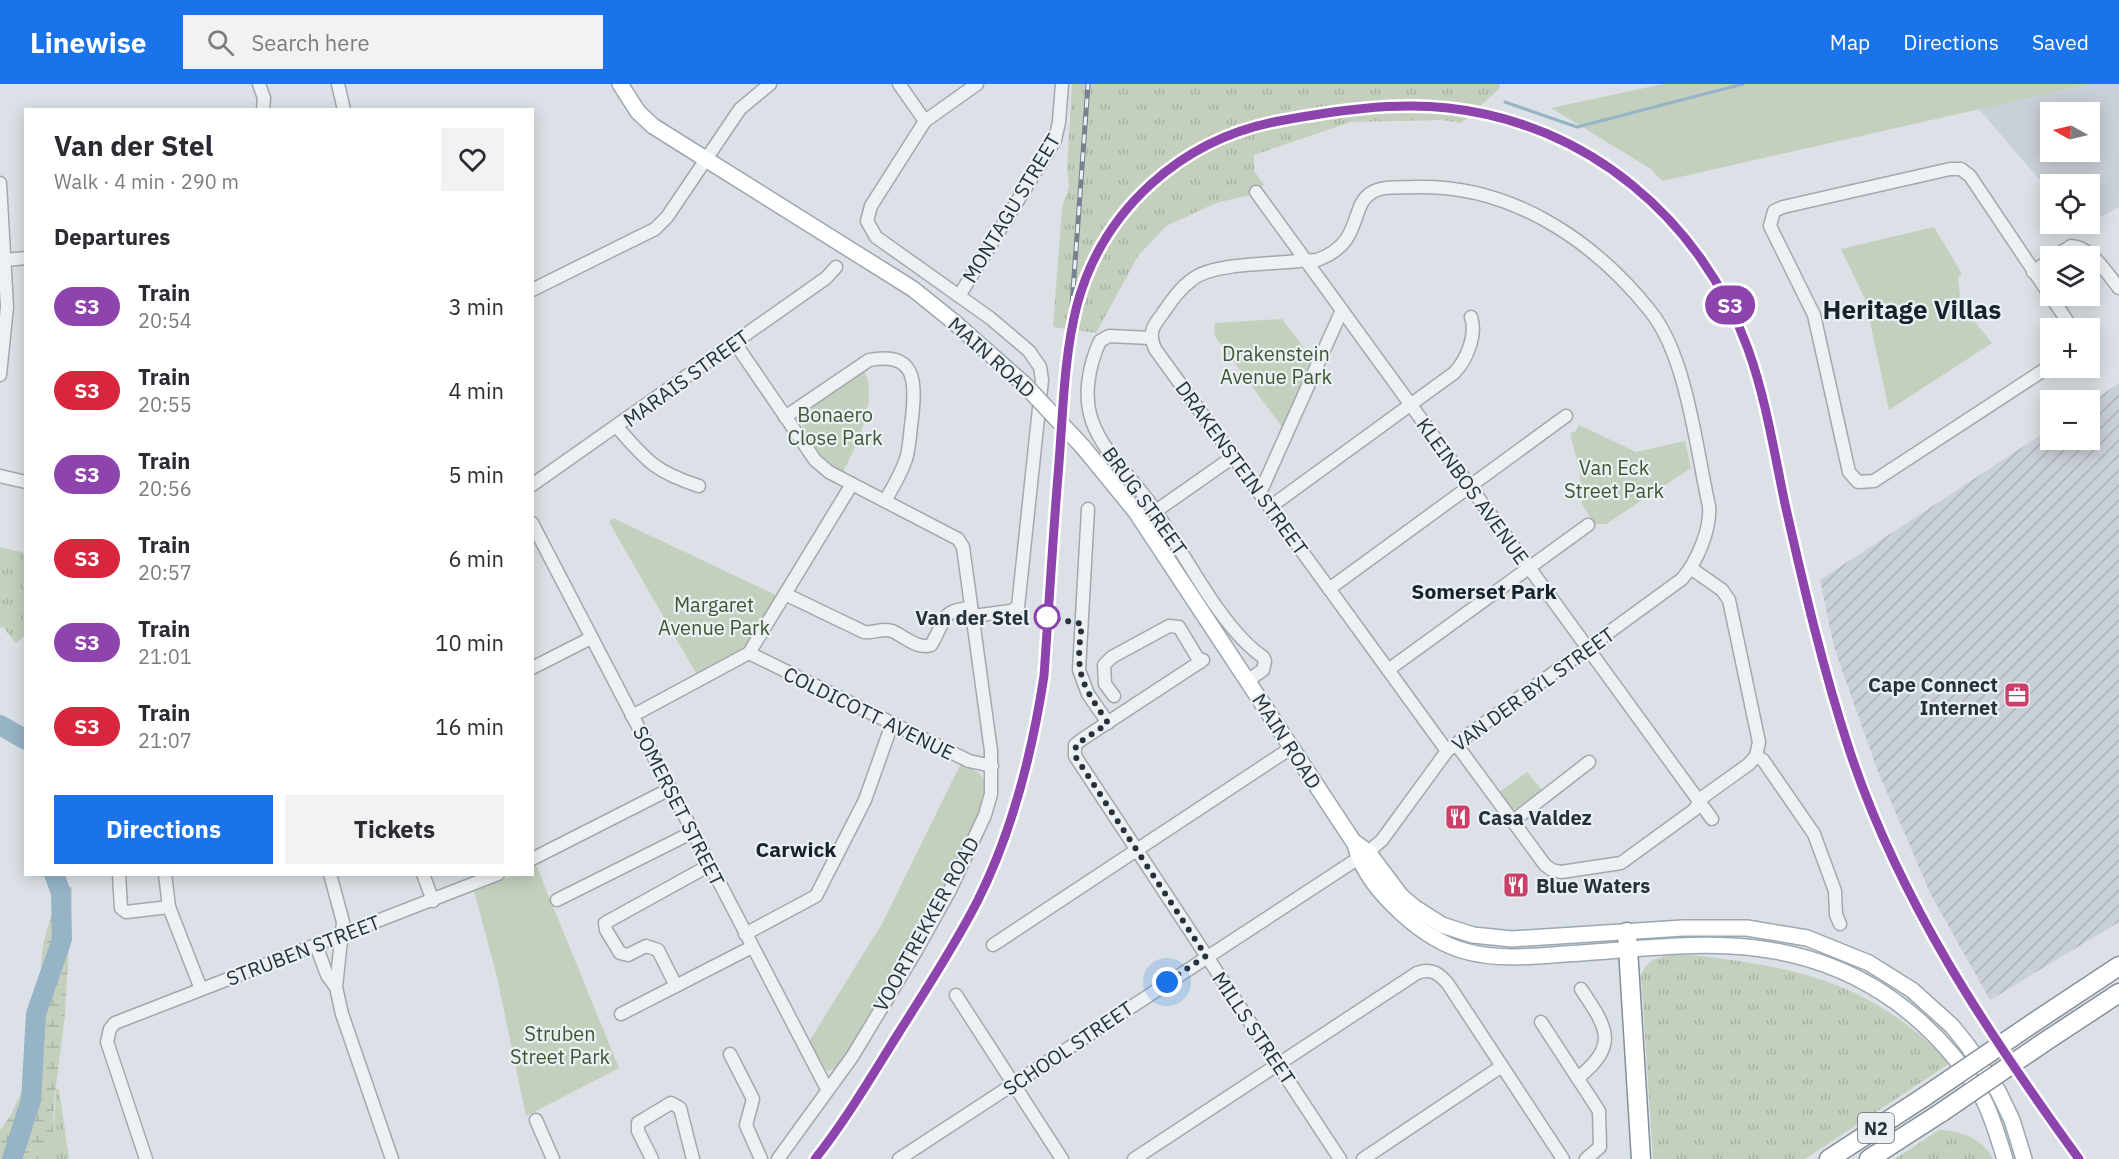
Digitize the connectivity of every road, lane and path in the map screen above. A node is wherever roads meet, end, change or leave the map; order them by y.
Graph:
1 (259, 84) edge
2 (338, 84) edge
3 (620, 84) edge
4 (770, 84) edge
5 (899, 84) edge
6 (977, 84) edge
7 (1062, 84) edge
8 (263, 108) edge
9 (344, 108) edge
10 (925, 121) junction
11 (705, 161) junction
12 (0, 183) edge
13 (1256, 192) dead end
14 (24, 258) edge
15 (5, 260) junction
16 (1306, 260) junction
17 (2100, 266) edge
18 (836, 267) dead end
19 (2040, 267) edge
20 (2033, 272) junction
21 (2119, 288) edge
22 (534, 290) edge
23 (959, 296) junction
24 (1342, 310) junction
25 (1472, 317) dead end
26 (2065, 318) edge
27 (1150, 338) junction
28 (735, 343) junction
29 (2040, 373) edge
30 (0, 375) edge
31 (1411, 405) junction
32 (1566, 416) dead end
33 (785, 417) junction
34 (617, 427) junction
35 (1233, 457) junction
36 (0, 476) edge
37 (24, 482) edge
38 (534, 484) edge
39 (852, 484) junction
40 (699, 486) dead end
41 (1470, 486) junction
42 (1260, 494) junction
43 (885, 501) junction
44 (1270, 507) junction
45 (1088, 509) dead end
46 (1156, 512) junction
47 (1588, 525) dead end
48 (534, 527) edge
49 (1529, 567) junction
50 (1692, 568) junction
51 (1329, 589) junction
52 (785, 594) junction
53 (972, 612) junction
54 (591, 638) junction
55 (1588, 648) junction
56 (750, 652) junction
57 (534, 668) edge
58 (1388, 670) junction
59 (1247, 681) junction
60 (1114, 696) dead end
61 (632, 716) junction
62 (1108, 723) junction
63 (892, 724) junction
64 (1291, 748) junction
65 (1451, 748) junction
66 (1756, 756) junction
67 (1589, 762) dead end
68 (992, 766) junction
69 (670, 789) junction
70 (1699, 802) junction
71 (1712, 819) dead end
72 (1513, 820) junction
73 (693, 832) junction
74 (1136, 850) junction
75 (1360, 852) junction
76 (534, 858) edge
77 (710, 865) junction
78 (119, 876) edge
79 (165, 876) edge
80 (331, 876) edge
81 (424, 876) edge
82 (493, 876) edge
83 (557, 900) dead end
84 (433, 901) junction
85 (169, 907) junction
86 (1840, 924) dead end
87 (1627, 932) junction
88 (745, 934) junction
89 (342, 935) junction
90 (316, 945) junction
91 (993, 945) dead end
92 (752, 946) junction
93 (1628, 951) junction
94 (1206, 956) junction
95 (2119, 966) edge
96 (676, 986) junction
97 (336, 987) junction
98 (201, 989) junction
99 (1581, 989) dead end
100 (2119, 993) edge
101 (956, 995) dead end
102 (621, 1014) dead end
103 (1541, 1022) dead end
104 (730, 1054) dead end
105 (1278, 1064) junction
106 (1502, 1066) junction
107 (1579, 1077) junction
108 (1012, 1084) junction
109 (827, 1089) junction
110 (536, 1120) dead end
111 (146, 1159) edge
112 (392, 1159) edge
113 (554, 1159) edge
114 (652, 1159) edge
115 (693, 1159) edge
116 (761, 1159) edge
117 (778, 1159) edge
118 (900, 1159) edge
119 (1062, 1159) edge
120 (1134, 1159) edge
121 (1340, 1159) edge
122 (1362, 1159) edge
123 (1563, 1159) edge
124 (1586, 1159) edge
125 (1641, 1159) edge
126 (1828, 1159) edge
127 (1869, 1159) edge
128 (2005, 1159) edge
129 (2024, 1159) edge

1 - 8 street
2 - 9 street
3 - 11 main road, MAIN ROAD
4 - 11 street
5 - 10 street
6 - 10 street
7 - 23 street, MONTAGU STREET
10 - 23 street
11 - 22 street
11 - 59 main road, MAIN ROAD, bridge
12 - 15 street
13 - 16 street, KLEINBOS AVENUE
14 - 15 street
15 - 30 street
16 - 24 street, KLEINBOS AVENUE
16 - 27 street
16 - 50 street
17 - 21 street
18 - 28 street, MARAIS STREET
19 - 20 street
20 - 26 street
20 - 29 street
23 - 53 street
24 - 31 street, KLEINBOS AVENUE
24 - 42 street
25 - 31 street
27 - 35 street, DRAKENSTEIN STREET
27 - 46 street, BRUG STREET
28 - 33 street, VOORTREKKER ROAD
28 - 34 street, MARAIS STREET
31 - 41 street, KLEINBOS AVENUE
31 - 44 street
32 - 41 street
33 - 39 street, VOORTREKKER ROAD
33 - 43 street
34 - 38 street, MARAIS STREET
34 - 40 street
35 - 42 street, DRAKENSTEIN STREET
35 - 46 street
36 - 37 street
39 - 43 street, VOORTREKKER ROAD
39 - 52 street
41 - 49 street, KLEINBOS AVENUE
41 - 51 street
42 - 44 street, DRAKENSTEIN STREET
43 - 53 street, VOORTREKKER ROAD
44 - 51 street, DRAKENSTEIN STREET
45 - 62 street
46 - 59 street, BRUG STREET
47 - 49 street
48 - 54 street, SOMERSET STREET
49 - 55 street, KLEINBOS AVENUE
49 - 58 street
50 - 55 street, VAN DER BYL STREET
50 - 66 street
51 - 58 street, DRAKENSTEIN STREET
52 - 53 street
52 - 56 street
53 - 68 street, VOORTREKKER ROAD
54 - 57 street
54 - 61 street, SOMERSET STREET
55 - 65 street, VAN DER BYL STREET
55 - 70 street, KLEINBOS AVENUE
56 - 61 street
56 - 63 street, COLDICOTT AVENUE
58 - 65 street, DRAKENSTEIN STREET
59 - 64 main road, MAIN ROAD
60 - 62 street
61 - 69 street, SOMERSET STREET
62 - 74 street, MILLS STREET
63 - 68 street, COLDICOTT AVENUE
63 - 88 street
64 - 74 street
64 - 75 main road, MAIN ROAD
65 - 72 street, DRAKENSTEIN STREET
65 - 75 street, VAN DER BYL STREET
66 - 70 street, DRAKENSTEIN STREET
66 - 86 street
67 - 72 street
68 - 109 street, VOORTREKKER ROAD
69 - 73 street, SOMERSET STREET
69 - 76 street
70 - 71 street, KLEINBOS AVENUE
70 - 72 street, DRAKENSTEIN STREET
73 - 77 street, SOMERSET STREET
73 - 83 street
74 - 91 street
74 - 94 street, MILLS STREET
75 - 87 main road, MAIN ROAD
75 - 93 main road, MAIN ROAD
75 - 94 street, SCHOOL STREET
77 - 88 street, SOMERSET STREET
77 - 96 street
78 - 85 street
79 - 85 street
80 - 89 street
81 - 84 street
82 - 84 street, STRUBEN STREET
84 - 89 street, STRUBEN STREET
85 - 98 street
87 - 93 highway
87 - 129 main road, MAIN ROAD
88 - 92 street, SOMERSET STREET
89 - 90 street, STRUBEN STREET
89 - 97 street
90 - 97 street
90 - 98 street, STRUBEN STREET
92 - 96 street
92 - 109 street, SOMERSET STREET
93 - 125 highway
93 - 128 main road, MAIN ROAD
94 - 105 street, MILLS STREET
94 - 108 street, SCHOOL STREET
95 - 126 highway, N2, bridge
96 - 102 street
97 - 112 street
98 - 111 street, STRUBEN STREET
99 - 107 street
100 - 127 highway, N2, bridge
101 - 108 street
103 - 107 street
104 - 116 street
105 - 106 street
105 - 120 street
105 - 121 street, MILLS STREET
106 - 122 street
106 - 123 street
107 - 124 street
108 - 118 street, SCHOOL STREET
108 - 119 street
109 - 117 street, VOORTREKKER ROAD
110 - 113 street
114 - 115 street

